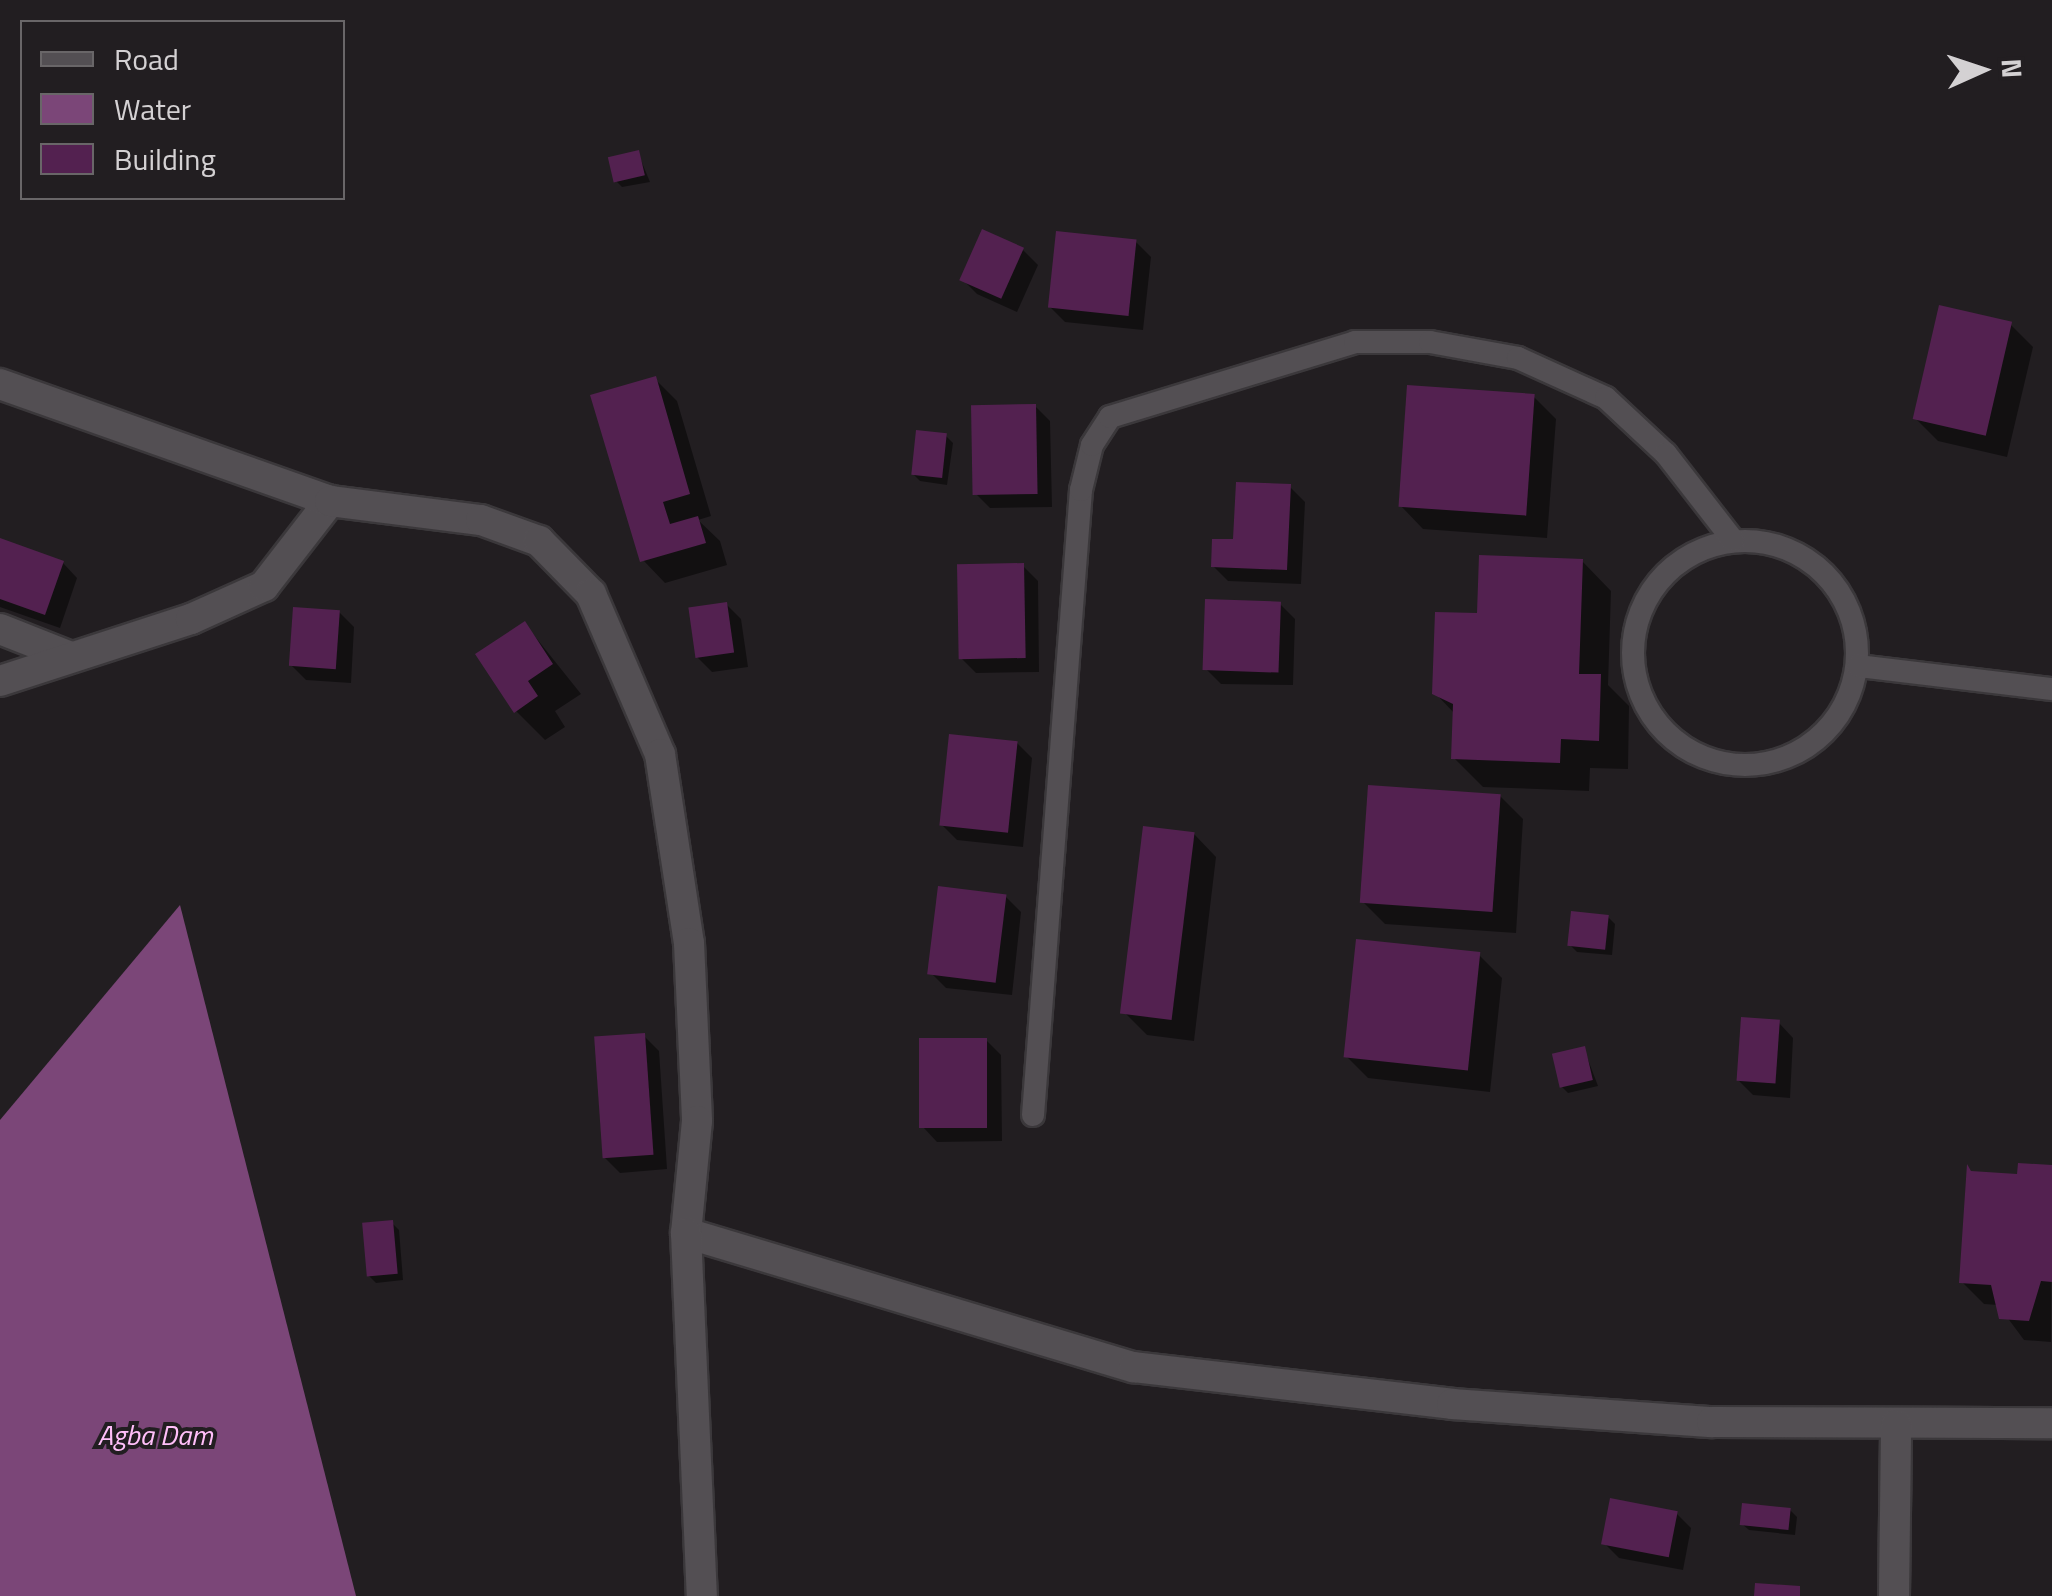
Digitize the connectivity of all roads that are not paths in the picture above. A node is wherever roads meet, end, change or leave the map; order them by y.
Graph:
1 (0, 384) edge
2 (330, 501) junction
3 (1734, 540) junction
4 (0, 630) edge
5 (71, 656) junction
6 (1858, 666) junction
7 (0, 681) edge
8 (2052, 690) edge
9 (1033, 1115) dead end
10 (686, 1233) junction
11 (2052, 1423) edge
12 (1896, 1425) junction
13 (702, 1596) edge
14 (1894, 1596) edge

1 - 2 street
2 - 5 street
2 - 10 street
3 - 6 lane
3 - 6 lane
3 - 9 lane
4 - 5 street
5 - 7 street
6 - 8 lane
10 - 12 street
10 - 13 street
11 - 12 street
12 - 14 street

